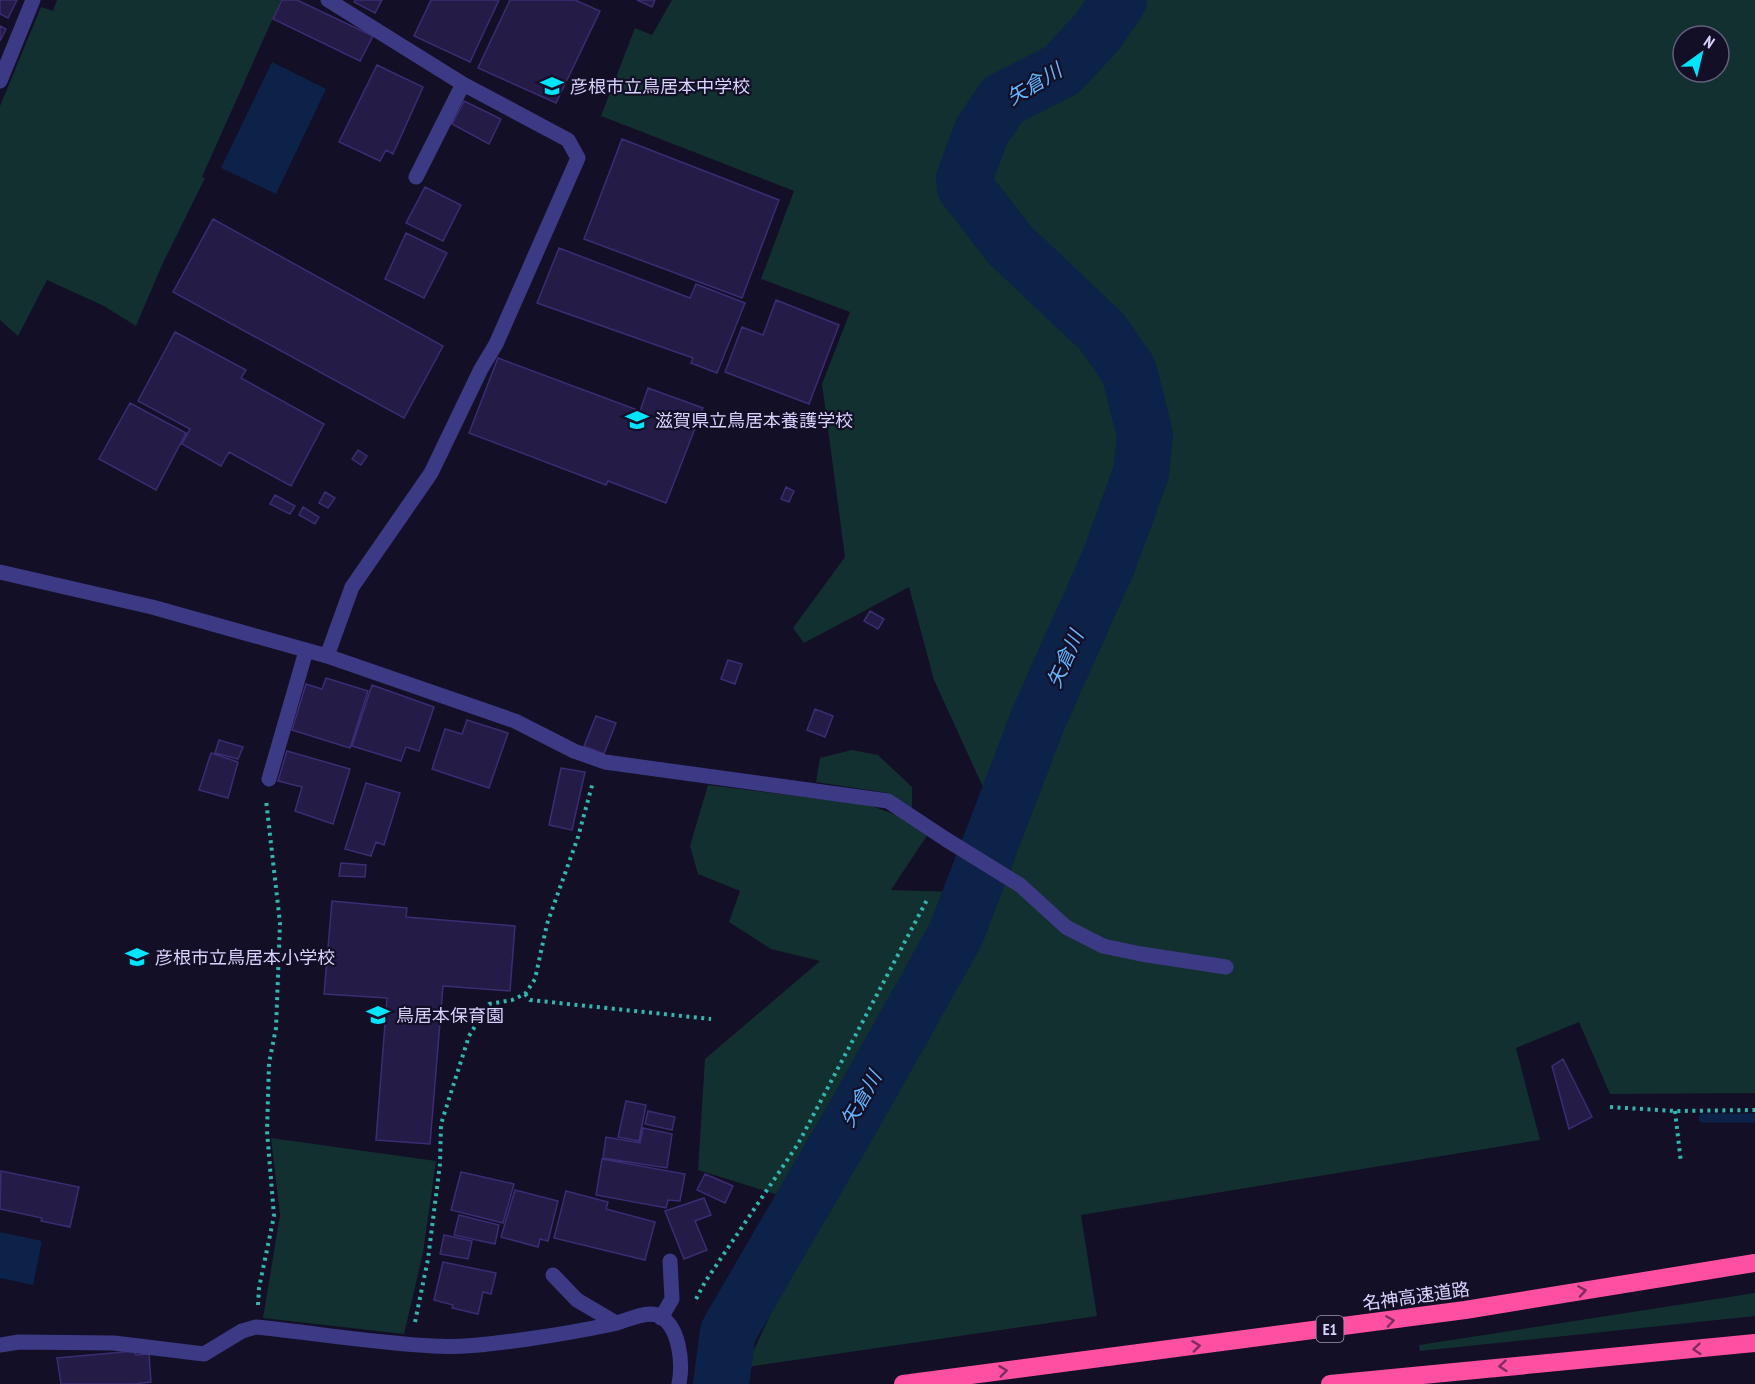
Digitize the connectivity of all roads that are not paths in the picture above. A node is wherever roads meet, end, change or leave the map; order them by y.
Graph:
1 (33, 0) edge
2 (328, 0) edge
3 (0, 81) edge
4 (463, 84) junction
5 (416, 177) dead end
6 (0, 572) edge
7 (306, 651) junction
8 (327, 656) junction
9 (269, 779) road end
10 (1226, 967) dead end
11 (670, 1261) dead end
12 (1755, 1263) edge
13 (553, 1275) dead end
14 (661, 1318) junction
15 (616, 1323) junction
16 (1755, 1343) edge
17 (0, 1345) edge
18 (679, 1384) edge
19 (903, 1384) edge
20 (1330, 1384) edge

1 - 3 street
2 - 4 street
4 - 5 street
4 - 8 street
6 - 7 street
7 - 8 street
7 - 9 street
8 - 10 street
11 - 14 street
19 -> 12 highway, 名神高速道路 / E1
13 - 15 street
14 - 15 street
14 - 18 street
15 - 17 street
16 -> 20 highway

